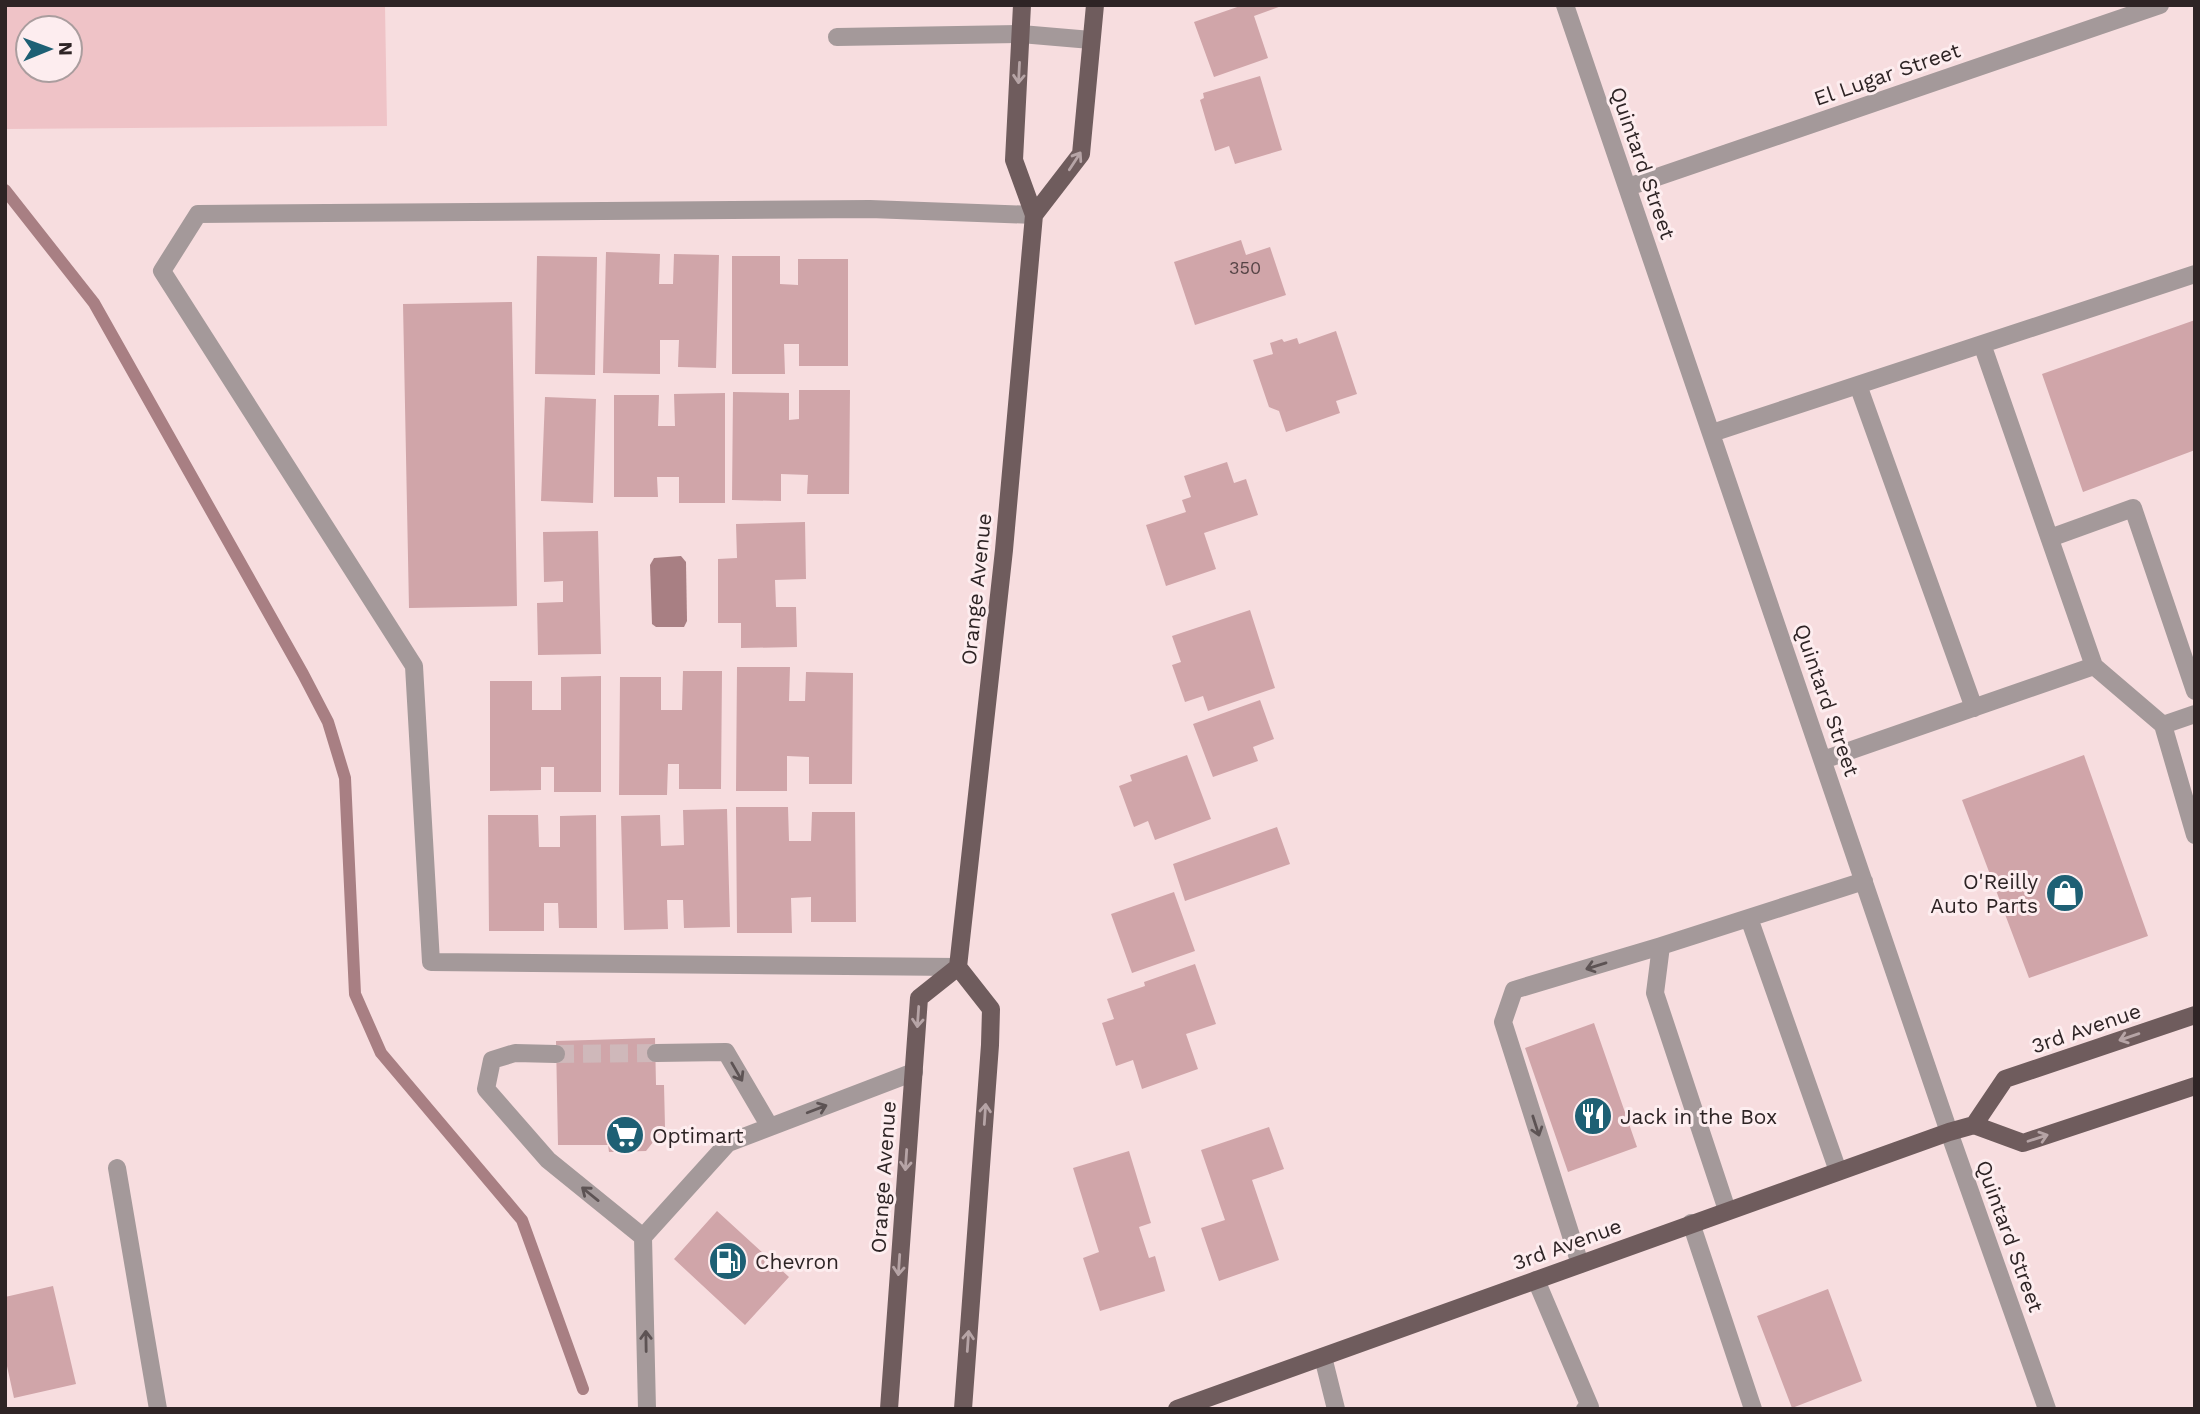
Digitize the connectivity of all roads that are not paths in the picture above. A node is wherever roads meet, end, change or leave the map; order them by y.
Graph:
1 (1022, 5) edge
2 (1095, 5) edge
3 (1565, 5) edge
4 (2161, 5) edge
5 (1021, 34) junction
6 (837, 37) dead end
7 (1091, 40) junction
8 (1628, 187) junction
9 (1034, 215) junction
10 (2195, 274) edge
11 (1982, 344) junction
12 (1858, 385) junction
13 (1712, 433) junction
14 (2050, 538) junction
15 (2094, 666) junction
16 (2195, 691) edge
17 (1973, 708) junction
18 (2195, 714) edge
19 (2163, 725) junction
20 (1823, 760) junction
21 (2195, 835) edge
22 (1864, 881) junction
23 (1749, 918) junction
24 (1661, 946) junction
25 (958, 967) junction
26 (2195, 1015) edge
27 (656, 1053) tunnel mouth
28 (556, 1054) tunnel mouth
29 (914, 1072) junction
30 (2195, 1086) edge
31 (1974, 1125) junction
32 (770, 1127) junction
33 (1949, 1132) junction
34 (117, 1168) dead end
35 (1838, 1171) junction
36 (1727, 1210) junction
37 (1691, 1223) junction
38 (643, 1237) junction
39 (1580, 1264) junction
40 (1536, 1280) junction
41 (1322, 1357) junction
42 (158, 1409) edge
43 (648, 1409) edge
44 (889, 1409) edge
45 (963, 1409) edge
46 (1177, 1409) edge
47 (1336, 1409) edge
48 (1585, 1409) edge
49 (1753, 1409) edge
50 (2047, 1409) edge

1 - 5 main road, Orange Avenue
2 - 7 main road
3 - 8 street, Quintard Street
4 - 8 street, El Lugar Street
5 - 6 street
5 - 7 street
5 -> 9 main road, Orange Avenue
9 -> 7 main road
8 - 13 street, Quintard Street
9 - 25 main road, Orange Avenue
9 - 25 street
10 - 11 street
11 - 12 street
11 - 14 street
12 - 13 street
12 - 17 street
13 - 20 street, Quintard Street
14 - 15 street
14 - 16 street
15 - 17 street
15 - 19 street
17 - 20 street
18 - 19 street
19 - 21 street
20 - 22 street, Quintard Street
22 - 23 street
22 - 33 street, Quintard Street
23 - 24 street
23 - 35 street
24 - 36 street
24 -> 39 street
25 -> 29 main road, Orange Avenue
45 -> 25 main road
26 -> 31 main road, 3rd Avenue
27 -> 32 street
38 -> 28 street
32 -> 29 street
29 -> 44 main road, Orange Avenue
31 -> 30 main road
31 - 33 main road, 3rd Avenue
32 - 38 street
33 - 35 main road, 3rd Avenue
33 - 50 street, Quintard Street
34 - 42 street
35 - 36 main road, 3rd Avenue
36 - 37 main road, 3rd Avenue
37 - 39 main road, 3rd Avenue
37 - 49 street
43 -> 38 street
39 - 40 main road, 3rd Avenue
40 - 41 main road, 3rd Avenue
40 - 48 street
41 - 46 main road, 3rd Avenue
41 - 47 street

